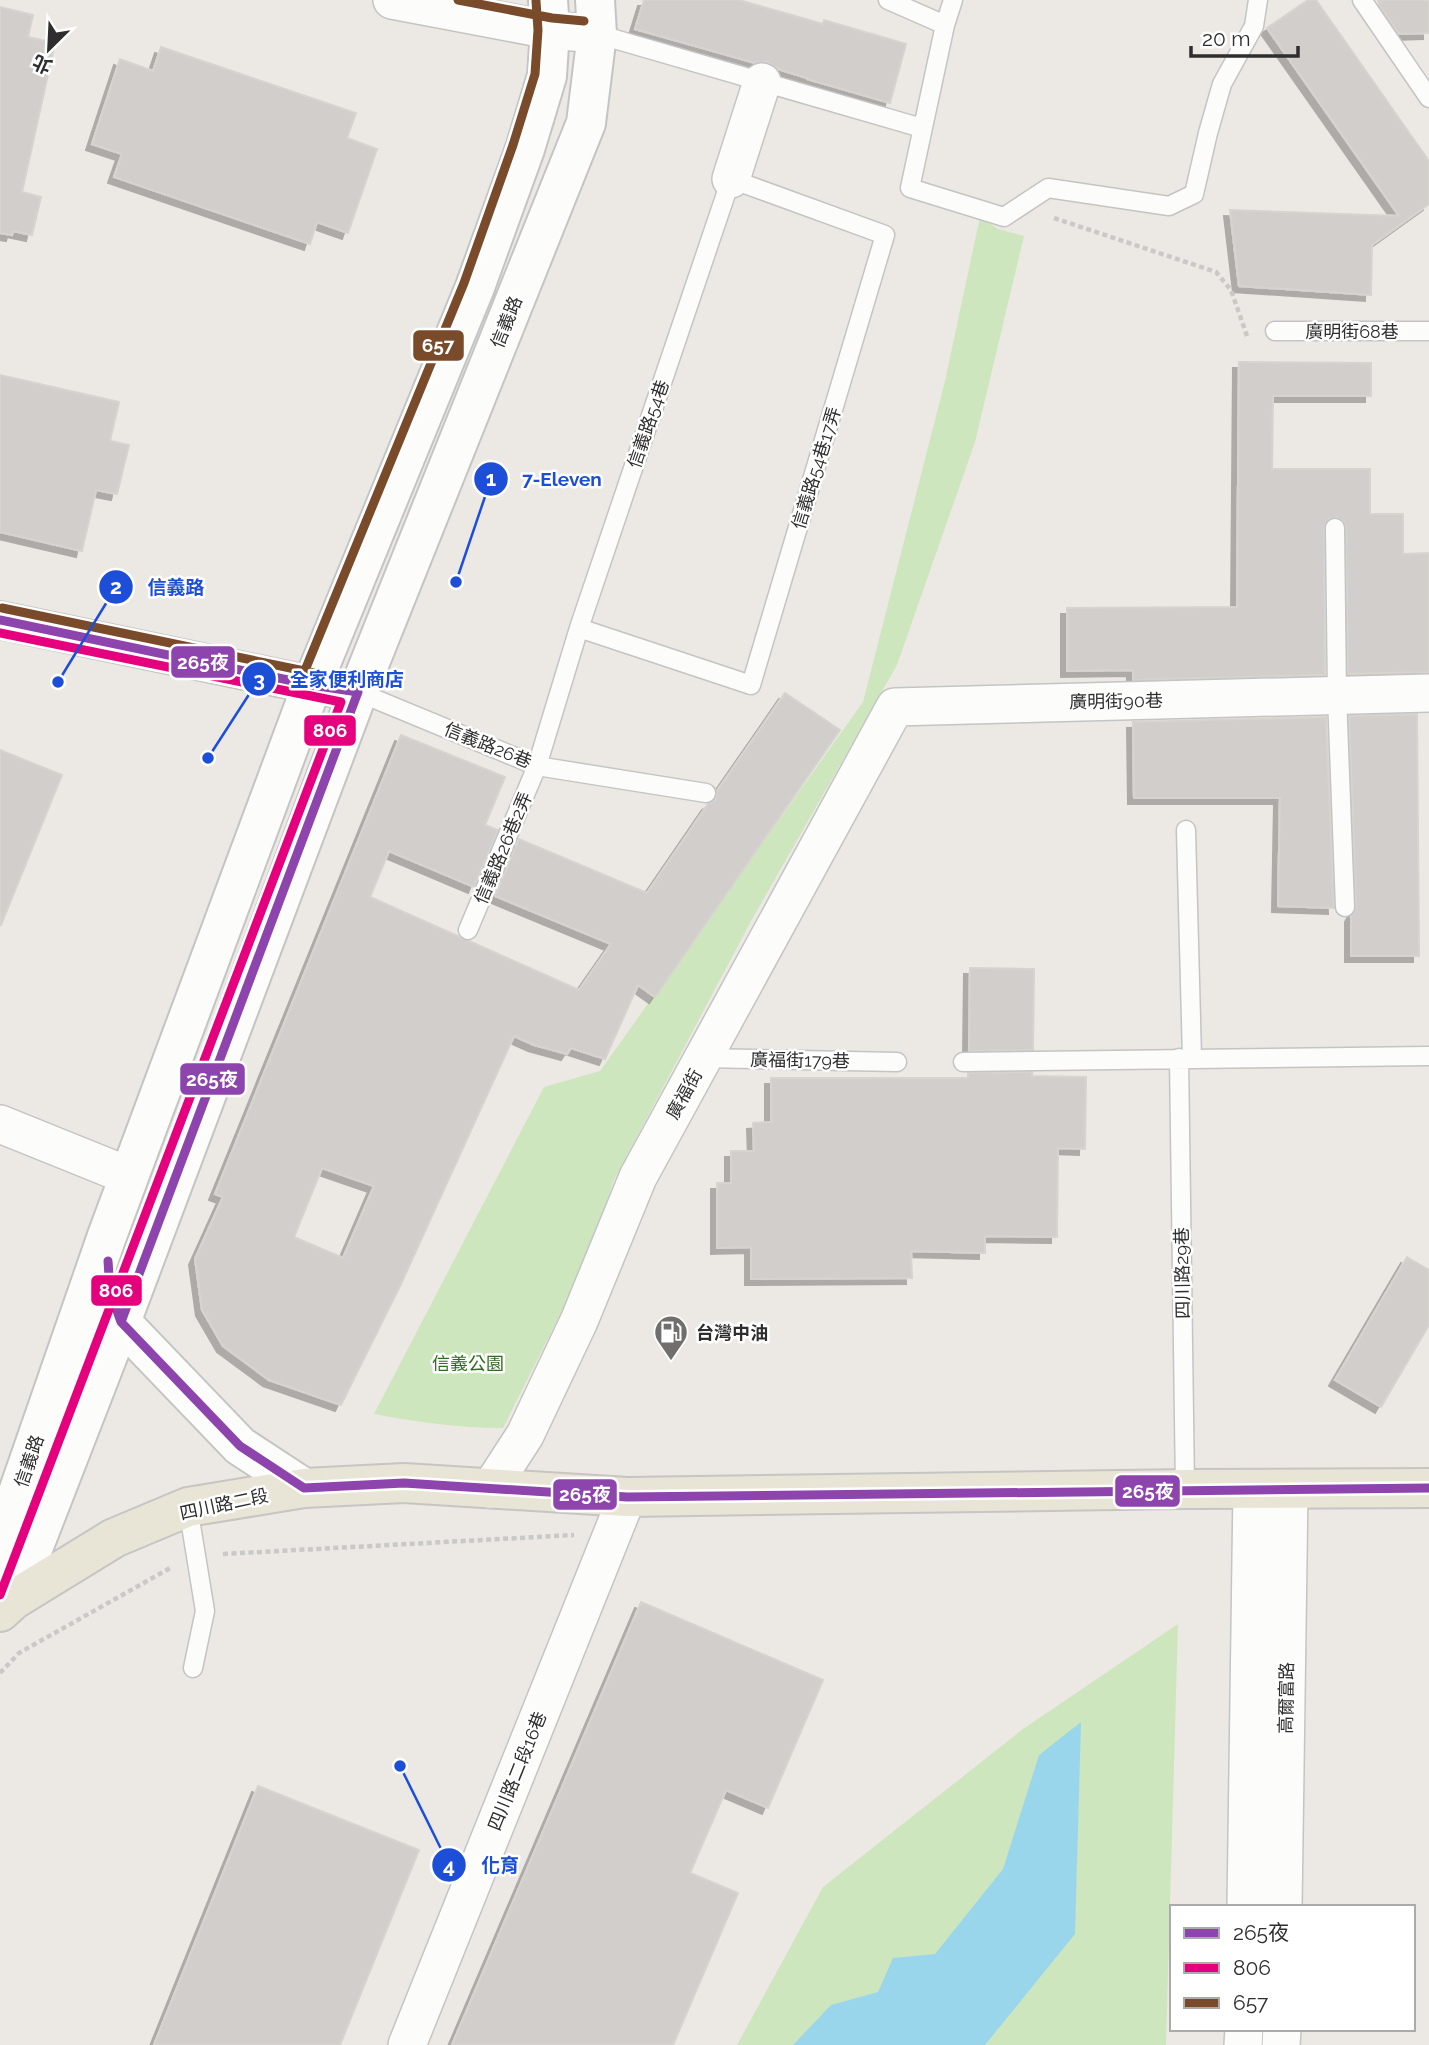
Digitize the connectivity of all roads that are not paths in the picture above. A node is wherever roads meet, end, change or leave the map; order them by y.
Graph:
1 (393, 0) edge
2 (888, 0) edge
3 (953, 0) edge
4 (1258, 0) edge
5 (1362, 0) edge
6 (549, 15) edge
7 (596, 17) edge
8 (945, 25) junction
9 (762, 82) junction
10 (1429, 98) edge
11 (922, 128) junction
12 (731, 179) junction
13 (1275, 331) road end
14 (1429, 331) edge
15 (1335, 528) dead end
16 (0, 620) edge
17 (579, 628) junction
18 (312, 685) junction
19 (358, 692) junction
20 (1429, 693) edge
21 (1337, 696) junction
22 (895, 707) joint
23 (537, 766) junction
24 (706, 793) dead end
25 (1186, 830) dead end
26 (1345, 907) dead end
27 (468, 930) dead end
28 (1429, 1056) edge
29 (704, 1058) junction
30 (1186, 1058) junction
31 (897, 1062) dead end
32 (963, 1062) dead end
33 (0, 1124) edge
34 (129, 1176) junction
35 (107, 1236) junction
36 (121, 1322) junction
37 (304, 1488) junction
38 (1429, 1488) edge
39 (490, 1489) junction
40 (1185, 1489) junction
41 (1270, 1489) junction
42 (627, 1497) junction
43 (188, 1507) junction
44 (6, 1606) edge
45 (192, 1668) dead end
46 (1245, 1905) edge
47 (1283, 1905) edge
48 (407, 2045) edge

1 - 6 street
2 - 8 lane
3 - 8 lane
4 - 11 lane
5 - 10 lane
6 - 7 street
6 - 18 street, 信義路
7 - 9 lane
7 - 19 street, 信義路
8 - 11 lane
9 - 11 lane
9 - 12 street, 信義路54巷
12 - 17 lane, 信義路54巷
12 - 17 lane, 信義路54巷17弄
13 - 14 lane, 廣明街68巷
15 - 21 lane
16 - 18 street
17 - 23 lane, 信義路54巷
18 - 19 street
18 - 34 street, 信義路
19 - 23 lane, 信義路26巷
19 - 36 street, 信義路
20 - 21 street, 廣明街90巷
21 - 22 street, 廣明街90巷
21 - 26 lane
22 - 29 street, 廣福街
23 - 24 lane, 信義路26巷
23 - 27 lane, 信義路26巷2弄
25 - 30 lane, 四川路29巷
28 - 30 lane
29 - 31 lane, 廣福街179巷
29 - 39 street, 廣福街
30 - 32 lane
30 - 40 lane, 四川路29巷
33 - 34 street
34 - 35 street, 信義路
35 - 36 street
35 - 44 street, 信義路
36 - 37 street
36 - 44 street, 信義路
37 - 39 main road, 四川路二段
37 - 43 main road, 四川路二段
38 - 41 main road, 四川路二段
39 - 42 main road, 四川路二段
40 - 41 main road, 四川路二段
40 - 42 main road, 四川路二段
41 - 46 street, 高爾富路
41 - 47 street, 高爾富路
42 - 48 street, 四川路二段16巷
43 - 44 main road, 四川路二段
43 - 45 lane

